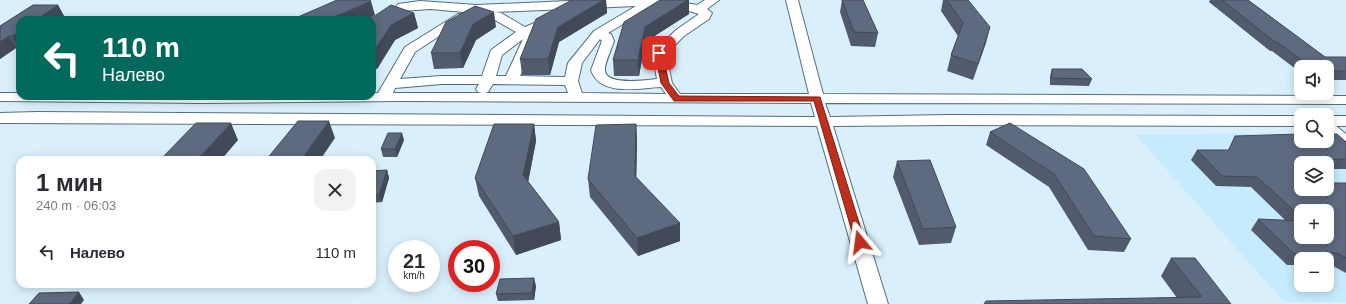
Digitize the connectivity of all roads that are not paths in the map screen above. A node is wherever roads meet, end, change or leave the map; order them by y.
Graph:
1 (713, 0) edge
2 (792, 0) edge
3 (559, 3) edge
4 (650, 3) junction
5 (405, 4) edge
6 (477, 4) edge
7 (699, 9) junction
8 (390, 16) edge
9 (526, 31) junction
10 (598, 34) junction
11 (488, 80) junction
12 (509, 80) junction
13 (571, 81) junction
14 (665, 83) junction
15 (391, 84) junction
16 (0, 96) edge
17 (16, 96) edge
18 (376, 98) edge
19 (383, 98) junction
20 (478, 98) junction
21 (578, 98) junction
22 (677, 99) junction
23 (817, 99) junction
24 (1346, 100) edge
25 (0, 118) edge
26 (824, 121) junction
27 (1294, 121) edge
28 (1334, 121) edge
29 (1346, 121) edge
30 (1334, 132) edge
31 (1346, 142) edge
32 (878, 304) edge

1 - 7 street
2 - 23 street
3 - 4 street
3 - 6 street
3 - 9 street
4 - 7 street
4 - 10 street
5 - 6 street
5 - 8 street
6 - 9 street
6 - 15 street
7 - 14 street
9 - 11 street
9 - 12 street
10 - 13 street
10 - 14 street
11 - 12 street
11 - 15 street
11 - 20 street
12 - 13 street
13 - 21 street
14 - 22 street
15 - 19 street
16 - 17 street
18 - 19 street
19 - 20 street
20 - 21 street
21 - 22 street
22 - 23 street
23 - 24 street
23 - 26 street
25 - 26 street
26 - 27 street
26 - 32 street
28 - 29 street
30 - 31 street

